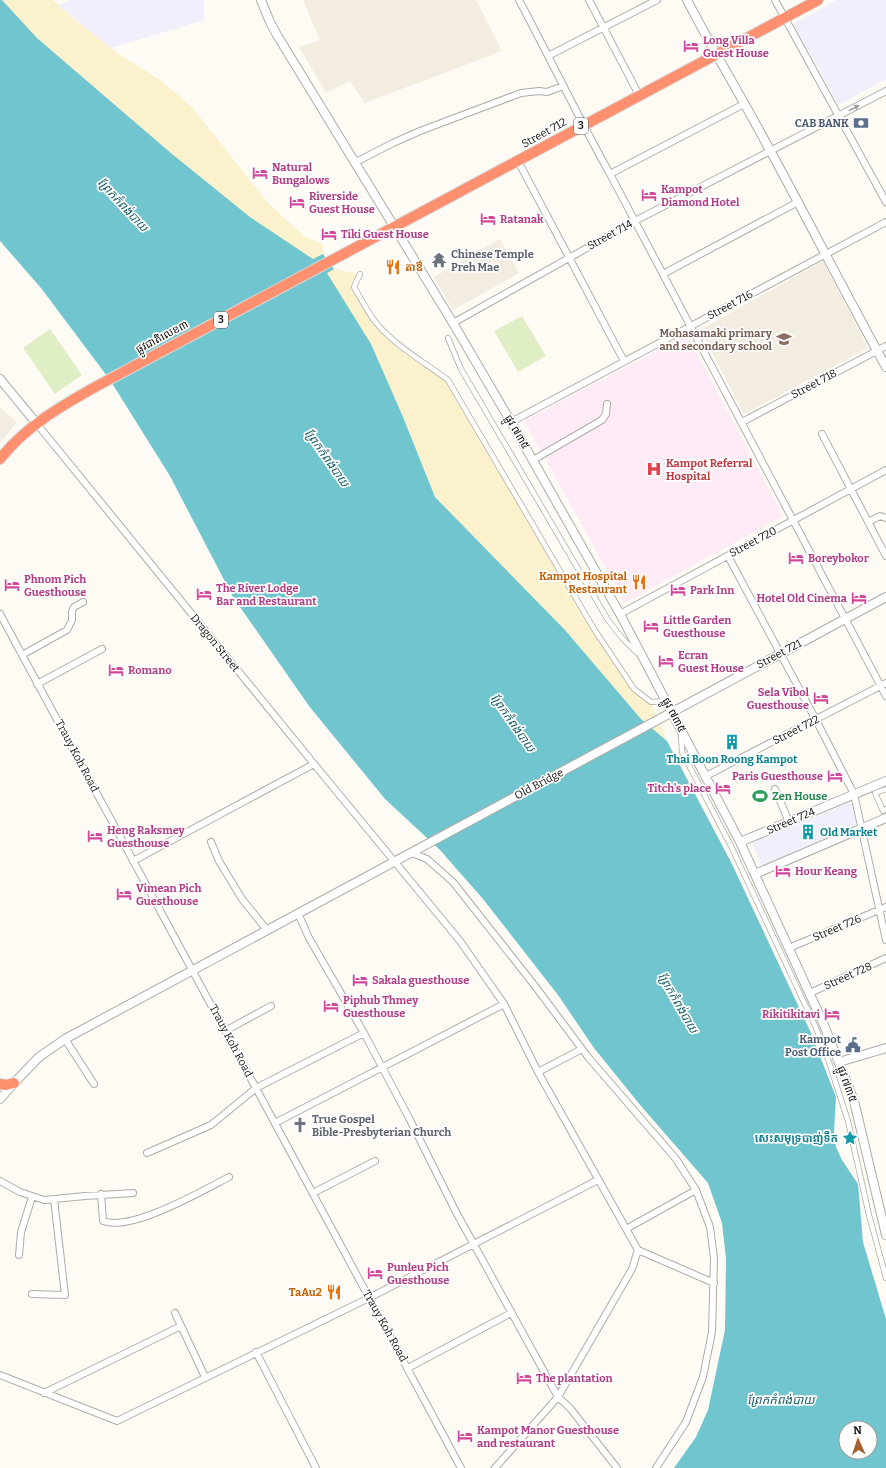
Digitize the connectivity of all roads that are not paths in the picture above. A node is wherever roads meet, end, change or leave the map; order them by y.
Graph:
1 (262, 0) edge
2 (518, 0) edge
3 (589, 0) edge
4 (657, 0) edge
5 (687, 0) edge
6 (775, 0) edge
7 (818, 0) edge
8 (786, 17) junction
9 (603, 28) junction
10 (716, 55) junction
11 (548, 56) junction
12 (563, 86) junction
13 (886, 91) edge
14 (639, 95) junction
15 (744, 104) junction
16 (840, 116) junction
17 (583, 125) junction
18 (770, 152) junction
19 (518, 161) junction
20 (354, 162) junction
21 (610, 174) junction
22 (798, 202) junction
23 (886, 202) edge
24 (635, 221) junction
25 (886, 222) edge
26 (394, 227) junction
27 (346, 253) joint
28 (826, 254) junction
29 (570, 258) junction
30 (360, 274) dead end
31 (662, 274) junction
32 (453, 323) junction
33 (690, 326) junction
34 (448, 338) dead end
35 (886, 346) edge
36 (877, 350) junction
37 (624, 361) junction
38 (886, 367) edge
39 (0, 379) edge
40 (607, 404) dead end
41 (511, 422) junction
42 (742, 422) junction
43 (37, 424) junction
44 (822, 434) dead end
45 (0, 459) edge
46 (533, 460) junction
47 (886, 470) edge
48 (851, 490) junction
49 (886, 518) edge
50 (792, 521) junction
51 (868, 522) junction
52 (728, 556) junction
53 (886, 556) edge
54 (886, 597) edge
55 (83, 602) dead end
56 (0, 614) edge
57 (620, 614) junction
58 (845, 618) junction
59 (102, 649) dead end
60 (22, 654) junction
61 (780, 654) junction
62 (645, 660) junction
63 (37, 684) junction
64 (883, 685) edge
65 (886, 696) edge
66 (666, 701) junction
67 (672, 712) junction
68 (662, 718) joint
69 (816, 720) junction
70 (681, 729) junction
71 (314, 764) junction
72 (706, 776) junction
73 (886, 781) edge
74 (775, 789) dead end
75 (886, 789) edge
76 (854, 794) junction
77 (886, 809) edge
78 (886, 818) edge
79 (789, 822) junction
80 (862, 828) junction
81 (211, 842) dead end
82 (740, 842) junction
83 (415, 851) junction
84 (134, 861) junction
85 (394, 862) junction
86 (755, 874) junction
87 (886, 907) edge
88 (879, 910) junction
89 (298, 913) junction
90 (267, 930) junction
91 (886, 940) edge
92 (789, 948) junction
93 (886, 958) edge
94 (192, 969) junction
95 (810, 993) junction
96 (504, 1004) junction
97 (271, 1006) dead end
98 (225, 1031) junction
99 (364, 1033) junction
100 (65, 1039) junction
101 (886, 1048) edge
102 (582, 1049) junction
103 (839, 1062) junction
104 (382, 1068) junction
105 (538, 1072) junction
106 (14, 1083) junction
107 (0, 1084) edge
108 (94, 1084) dead end
109 (256, 1088) junction
110 (0, 1099) edge
111 (275, 1123) junction
112 (147, 1153) dead end
113 (376, 1161) dead end
114 (228, 1177) dead end
115 (598, 1180) junction
116 (0, 1181) edge
117 (696, 1190) junction
118 (134, 1193) dead end
119 (313, 1193) junction
120 (101, 1194) junction
121 (32, 1197) junction
122 (54, 1199) junction
123 (626, 1228) junction
124 (886, 1235) edge
125 (473, 1244) junction
126 (638, 1250) junction
127 (19, 1255) dead end
128 (886, 1278) edge
129 (714, 1283) junction
130 (32, 1294) dead end
131 (370, 1298) junction
132 (175, 1313) dead end
133 (511, 1313) junction
134 (181, 1326) junction
135 (256, 1352) junction
136 (408, 1368) junction
137 (0, 1376) edge
138 (205, 1377) junction
139 (44, 1394) junction
140 (558, 1397) junction
141 (316, 1468) edge
142 (461, 1468) edge
143 (495, 1468) edge
144 (617, 1468) edge
145 (656, 1468) edge

1 - 20 street, ផ្លូវ ៧៣៥
2 - 11 street
3 - 9 street
4 - 9 street
5 - 10 street
6 - 8 street
7 - 8 highway, Street 712 / 3
8 - 10 highway, Street 712 / 3
8 - 16 street
9 - 11 street
9 - 14 street
10 - 14 highway, Street 712 / 3
10 - 15 street
11 - 12 street
12 - 17 street
12 - 20 street
16 -> 13 street, Street 714
14 - 17 highway, Street 712 / 3
15 - 18 street
15 - 21 street
16 - 18 street, Street 714
16 - 23 street
17 - 19 highway, Street 712 / 3
17 - 21 street
18 - 22 street
18 - 24 street, Street 714
19 - 26 highway, Street 712 / 3
19 - 29 street
20 - 26 street, ផ្លូវ ៧៣៥
21 - 24 street
22 - 28 street
22 - 31 street
24 - 29 street, Street 714
24 - 31 street
25 - 28 street, Street 716
26 - 27 highway, Street 712 / 3
26 - 32 street, ផ្លូវ ៧៣៥
27 - 43 highway, ផ្លូវជាតិលេខ៣ / 3
28 - 33 street, Street 716
28 - 36 street
29 - 32 street, Street 714
29 - 37 street
30 - 66 street
31 - 33 street
32 - 41 street, ផ្លូវ ៧៣៥
33 - 37 street, Street 716
33 - 42 street
34 - 62 street
35 - 36 street, Street 718
36 - 38 street
36 - 42 street, Street 718
37 - 41 street, Street 716
39 - 43 street
40 - 46 street
41 - 46 street, ផ្លូវ ៧៣៥
42 - 50 street
43 - 45 highway, ផ្លូវជាតិលេខ៣ / 3
43 - 71 street, Dragon Street
44 - 48 street
46 - 57 street, ផ្លូវ ៧៣៥
47 - 48 street, Street 720
48 - 50 street, Street 720
48 - 51 street
49 - 51 street
50 - 52 street, Street 720
50 - 58 street
51 - 53 street
52 - 57 street, Street 720
52 - 61 street
54 - 58 street, Street 721
55 - 60 street
56 - 60 street, Trauy Koh Road
57 - 62 street, ផ្លូវ ៧៣៥
58 - 61 street, Street 721
58 - 64 street
59 - 63 street
60 - 63 street, Trauy Koh Road
61 - 67 street, Street 721
61 - 69 street
62 - 66 street, ផ្លូវ ៧៣៥
63 - 84 street, Trauy Koh Road
64 - 65 street
64 - 69 street, Street 722
66 - 67 street, ផ្លូវ ៧៣៥
67 - 68 street, Street 721
67 - 70 street, ផ្លូវ ៧៣៥
68 - 83 street, Old Bridge
69 - 72 street, Street 722
69 - 76 street
70 - 72 street, ផ្លូវ ៧៣៥
70 - 128 street
71 - 84 street
71 - 85 street, Dragon Street
72 - 82 street, ផ្លូវ ៧៣៥
73 - 76 street, Street 724
74 - 79 street
75 - 77 street
76 - 79 street, Street 724
76 - 80 street
78 - 80 street
79 - 82 street, Street 724
80 - 86 street
80 - 88 street
81 - 90 street
82 - 86 street, ផ្លូវ ៧៣៥
83 - 85 street, Old Bridge
83 - 102 street
84 - 94 street, Trauy Koh Road
85 - 89 street, Old Bridge
85 - 96 street, Dragon Street
86 - 92 street, ផ្លូវ ៧៣៥
87 - 88 street, Street 726
88 - 91 street
88 - 92 street, Street 726
89 - 90 street, Old Bridge
89 - 99 street
90 - 94 street, Old Bridge
92 - 95 street, ផ្លូវ ៧៣៥
93 - 95 street, Street 728
94 - 98 street, Trauy Koh Road
94 - 100 street, Old Bridge
95 - 103 street, ផ្លូវ ៧៣៥
96 - 104 street
96 - 105 street, Dragon Street
97 - 98 street
98 - 109 street, Trauy Koh Road
99 - 104 street
99 - 109 street
100 - 106 street, Old Bridge
100 - 108 street
101 - 103 street
102 - 105 street
102 - 117 street
103 - 124 street, ផ្លូវ ៧៣៥
104 - 111 street
104 - 125 street
105 - 115 street, Dragon Street
106 - 107 highway
106 - 110 street, Old Bridge
109 - 111 street, Trauy Koh Road
109 - 112 street
111 - 119 street, Trauy Koh Road
113 - 119 street
114 - 120 street
115 - 123 street, Dragon Street
115 - 125 street
116 - 121 street
117 - 123 street
117 - 129 street
118 - 120 street
119 - 131 street, Trauy Koh Road
120 - 122 street
121 - 122 street
121 - 127 street
122 - 130 street
123 - 126 street, Dragon Street
125 - 131 street
125 - 133 street
126 - 129 street
126 - 140 street
129 - 145 street
131 - 135 street
131 - 136 street, Trauy Koh Road
132 - 134 street
133 - 136 street
133 - 140 street
134 - 138 street
134 - 139 street
135 - 138 street
135 - 141 street
136 - 142 street, Trauy Koh Road
137 - 139 street
138 - 139 street
140 - 143 street
140 - 144 street

